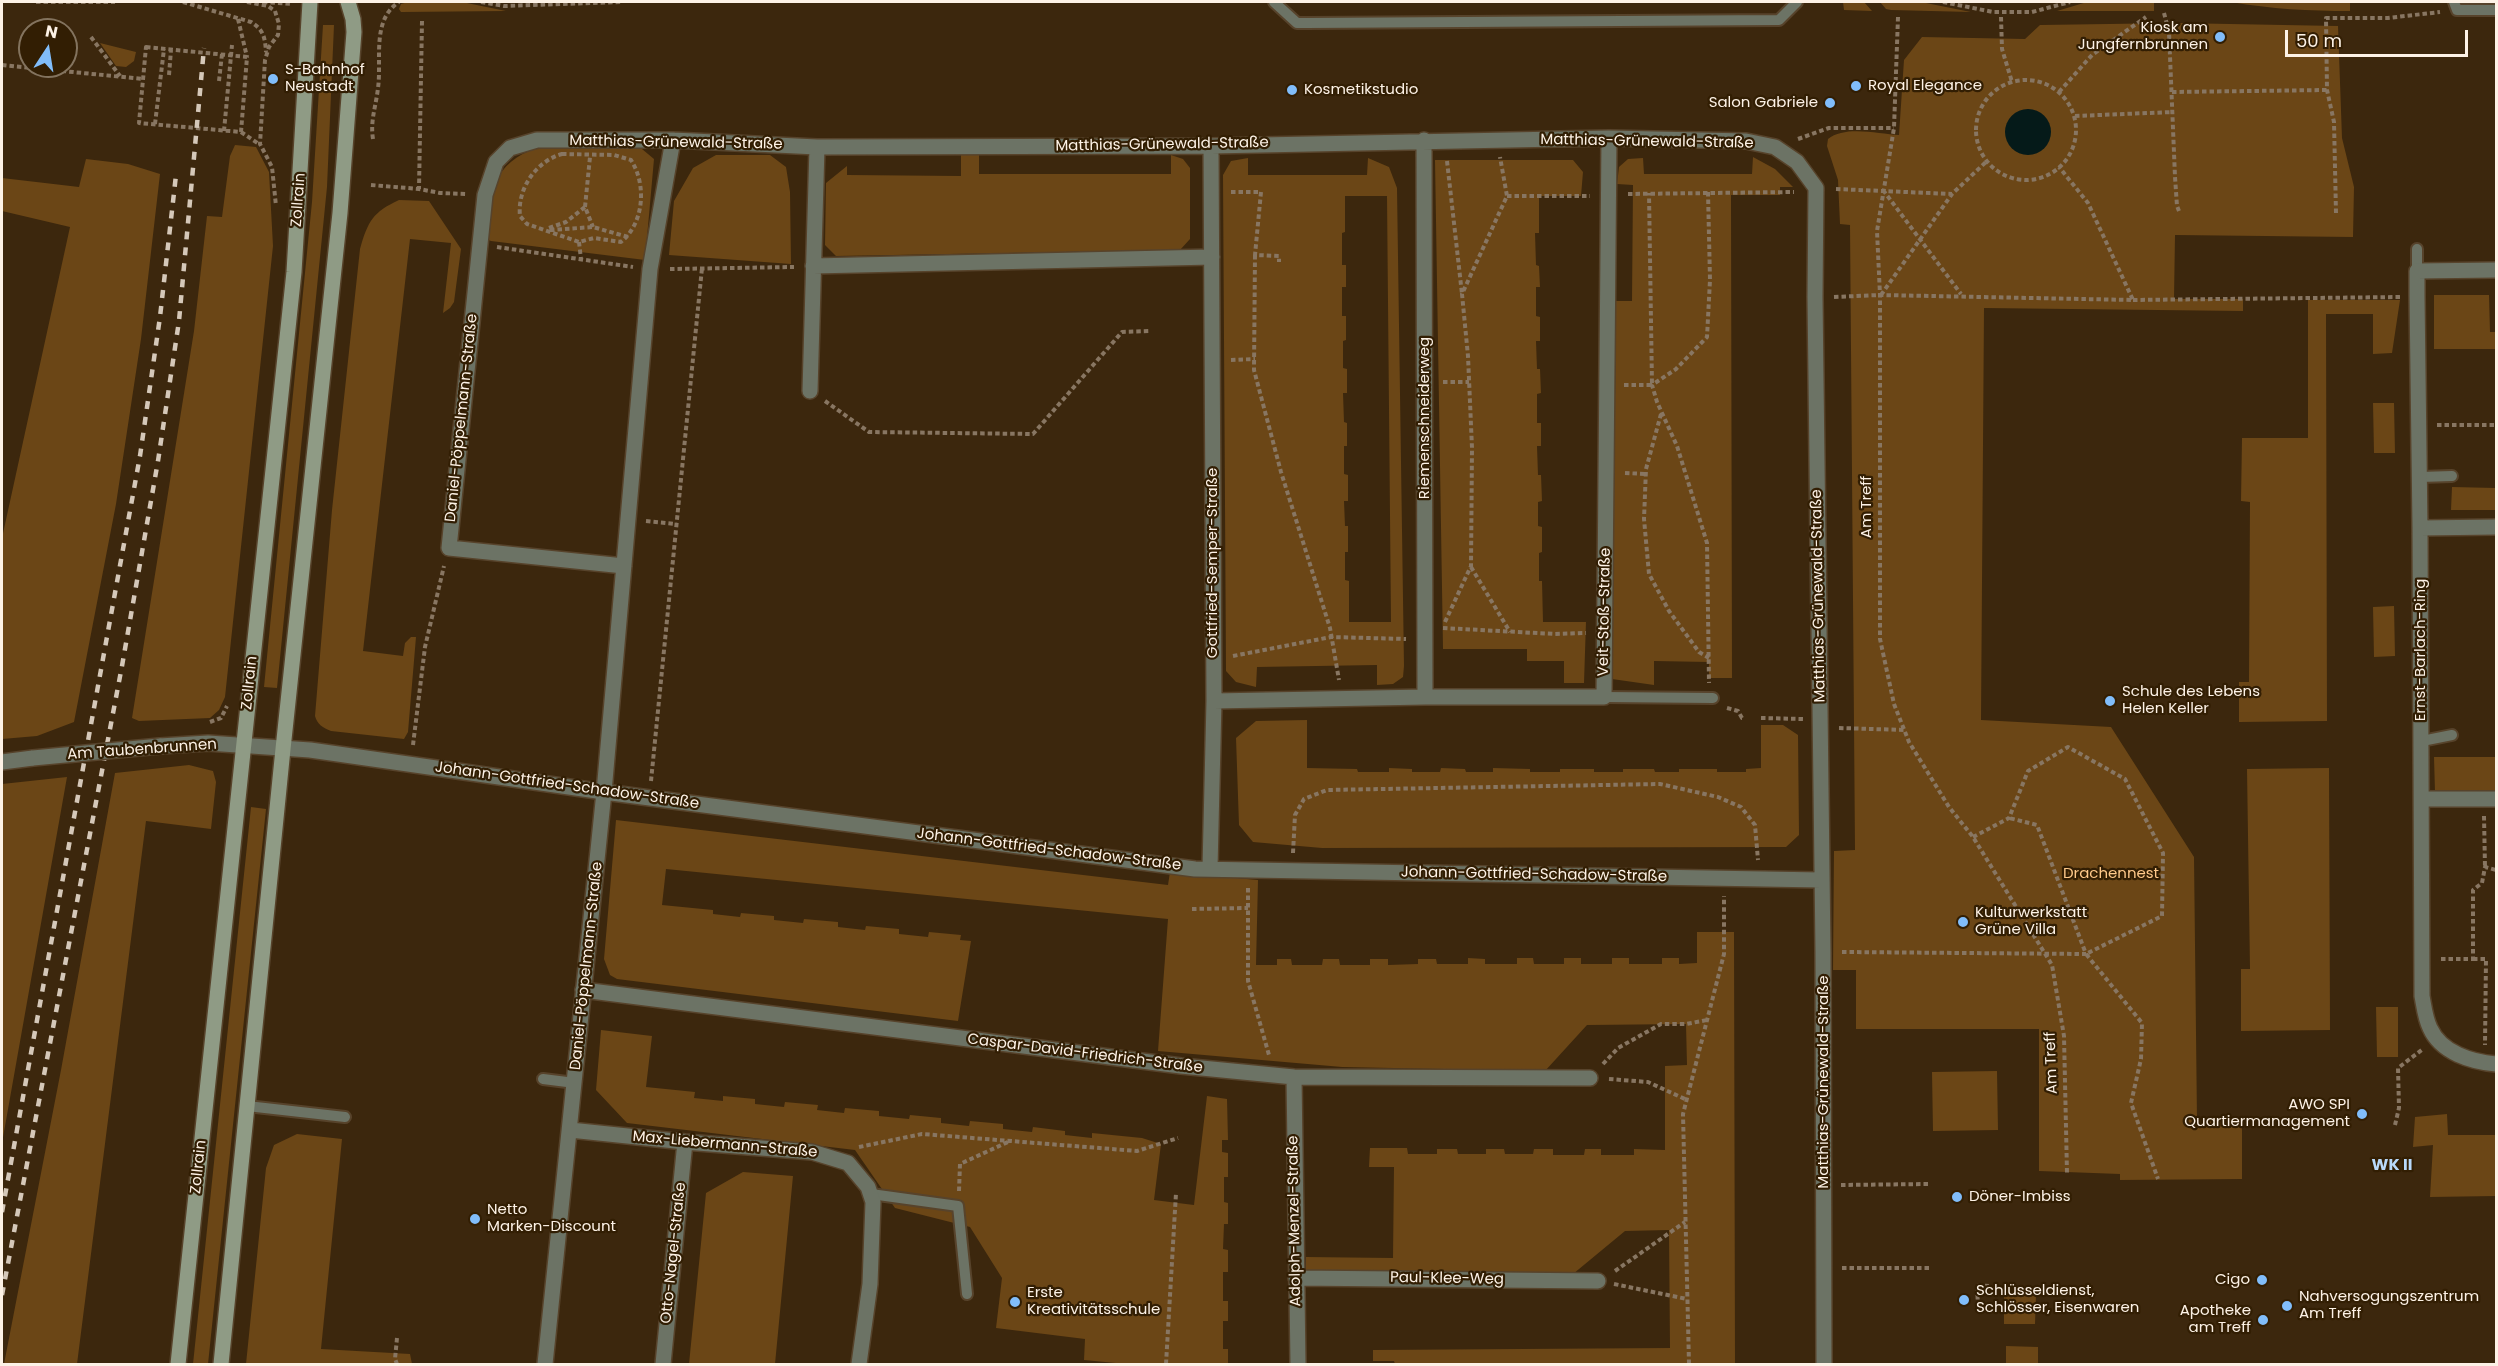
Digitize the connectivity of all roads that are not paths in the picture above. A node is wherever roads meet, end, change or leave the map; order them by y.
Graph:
1 (310, 2) edge
2 (348, 2) edge
3 (362, 2) edge
4 (1274, 2) edge
5 (1797, 2) edge
6 (2455, 6) edge
7 (2496, 10) edge
8 (354, 19) junction
9 (1609, 138) junction
10 (537, 140) joint
11 (673, 140) junction
12 (1424, 140) junction
13 (1211, 146) junction
14 (817, 147) junction
15 (2417, 249) dead end
16 (1212, 257) junction
17 (813, 266) junction
18 (2496, 270) edge
19 (2417, 271) junction
20 (810, 391) road end
21 (2452, 476) dead end
22 (2420, 477) junction
23 (2496, 527) edge
24 (2421, 528) junction
25 (624, 566) junction
26 (1425, 697) junction
27 (1604, 697) junction
28 (1710, 698) road end
29 (1215, 701) junction
30 (2452, 735) dead end
31 (2422, 741) junction
32 (243, 746) junction
33 (282, 749) junction
34 (2, 762) edge
35 (604, 792) junction
36 (2422, 799) junction
37 (2490, 799) edge
38 (1210, 868) junction
39 (1821, 880) junction
40 (583, 990) junction
41 (2491, 1064) edge
42 (1294, 1077) junction
43 (1590, 1078) road end
44 (543, 1079) dead end
45 (575, 1083) junction
46 (247, 1106) junction
47 (345, 1117) dead end
48 (570, 1130) junction
49 (685, 1142) junction
50 (871, 1194) junction
51 (1296, 1278) junction
52 (1599, 1281) road end
53 (967, 1294) dead end
54 (178, 1365) edge
55 (221, 1365) edge
56 (545, 1365) edge
57 (663, 1365) edge
58 (859, 1365) edge
59 (1298, 1365) edge
60 (1824, 1365) edge

1 - 32 main road, Zollrain
2 - 8 main road
3 - 8 main road
4 - 5 lane
6 - 7 lane
8 - 33 main road
9 - 12 street, Matthias-Grünewald-Straße
9 - 27 street, Veit-Stoß-Straße
9 - 39 street, Matthias-Grünewald-Straße
10 - 11 street, Matthias-Grünewald-Straße
10 - 25 street, Daniel-Pöppelmann-Straße
11 - 14 street, Matthias-Grünewald-Straße
11 - 25 street, Daniel-Pöppelmann-Straße
12 - 13 street, Matthias-Grünewald-Straße
12 - 26 street, Riemenschneiderweg
13 - 14 street, Matthias-Grünewald-Straße
13 - 16 street, Gottfried-Semper-Straße
14 - 17 street
15 - 19 lane
16 - 17 street
16 - 29 street, Gottfried-Semper-Straße
17 - 20 street
18 - 19 street
19 - 22 street, Ernst-Barlach-Ring
21 - 22 lane
22 - 24 street, Ernst-Barlach-Ring
23 - 24 street
24 - 31 street, Ernst-Barlach-Ring
25 - 35 street, Daniel-Pöppelmann-Straße
26 - 27 street, Veit-Stoß-Straße
26 - 29 street, Veit-Stoß-Straße
27 - 28 lane
29 - 38 street, Gottfried-Semper-Straße
30 - 31 lane
31 - 36 street, Ernst-Barlach-Ring
32 - 33 street, Am Taubenbrunnen
32 - 34 street, Am Taubenbrunnen, bridge
32 - 54 main road, Zollrain
33 - 35 street, Johann-Gottfried-Schadow-Straße
33 - 46 main road
35 - 38 street, Johann-Gottfried-Schadow-Straße
35 - 40 street, Daniel-Pöppelmann-Straße
36 - 37 street
36 - 41 street, Ernst-Barlach-Ring
38 - 39 street, Johann-Gottfried-Schadow-Straße
39 - 60 street, Matthias-Grünewald-Straße
40 - 42 street, Caspar-David-Friedrich-Straße
40 - 45 street, Daniel-Pöppelmann-Straße
42 - 43 street, Caspar-David-Friedrich-Straße
42 - 51 street, Adolph-Menzel-Straße
44 - 45 lane
45 - 48 street, Daniel-Pöppelmann-Straße
46 - 47 lane
46 - 55 main road
48 - 49 street, Max-Liebermann-Straße
48 - 56 street, Daniel-Pöppelmann-Straße
49 - 50 street, Max-Liebermann-Straße
49 - 57 street, Otto-Nagel-Straße
50 - 53 lane
50 - 58 street
51 - 52 street, Paul-Klee-Weg
51 - 59 street, Adolph-Menzel-Straße

